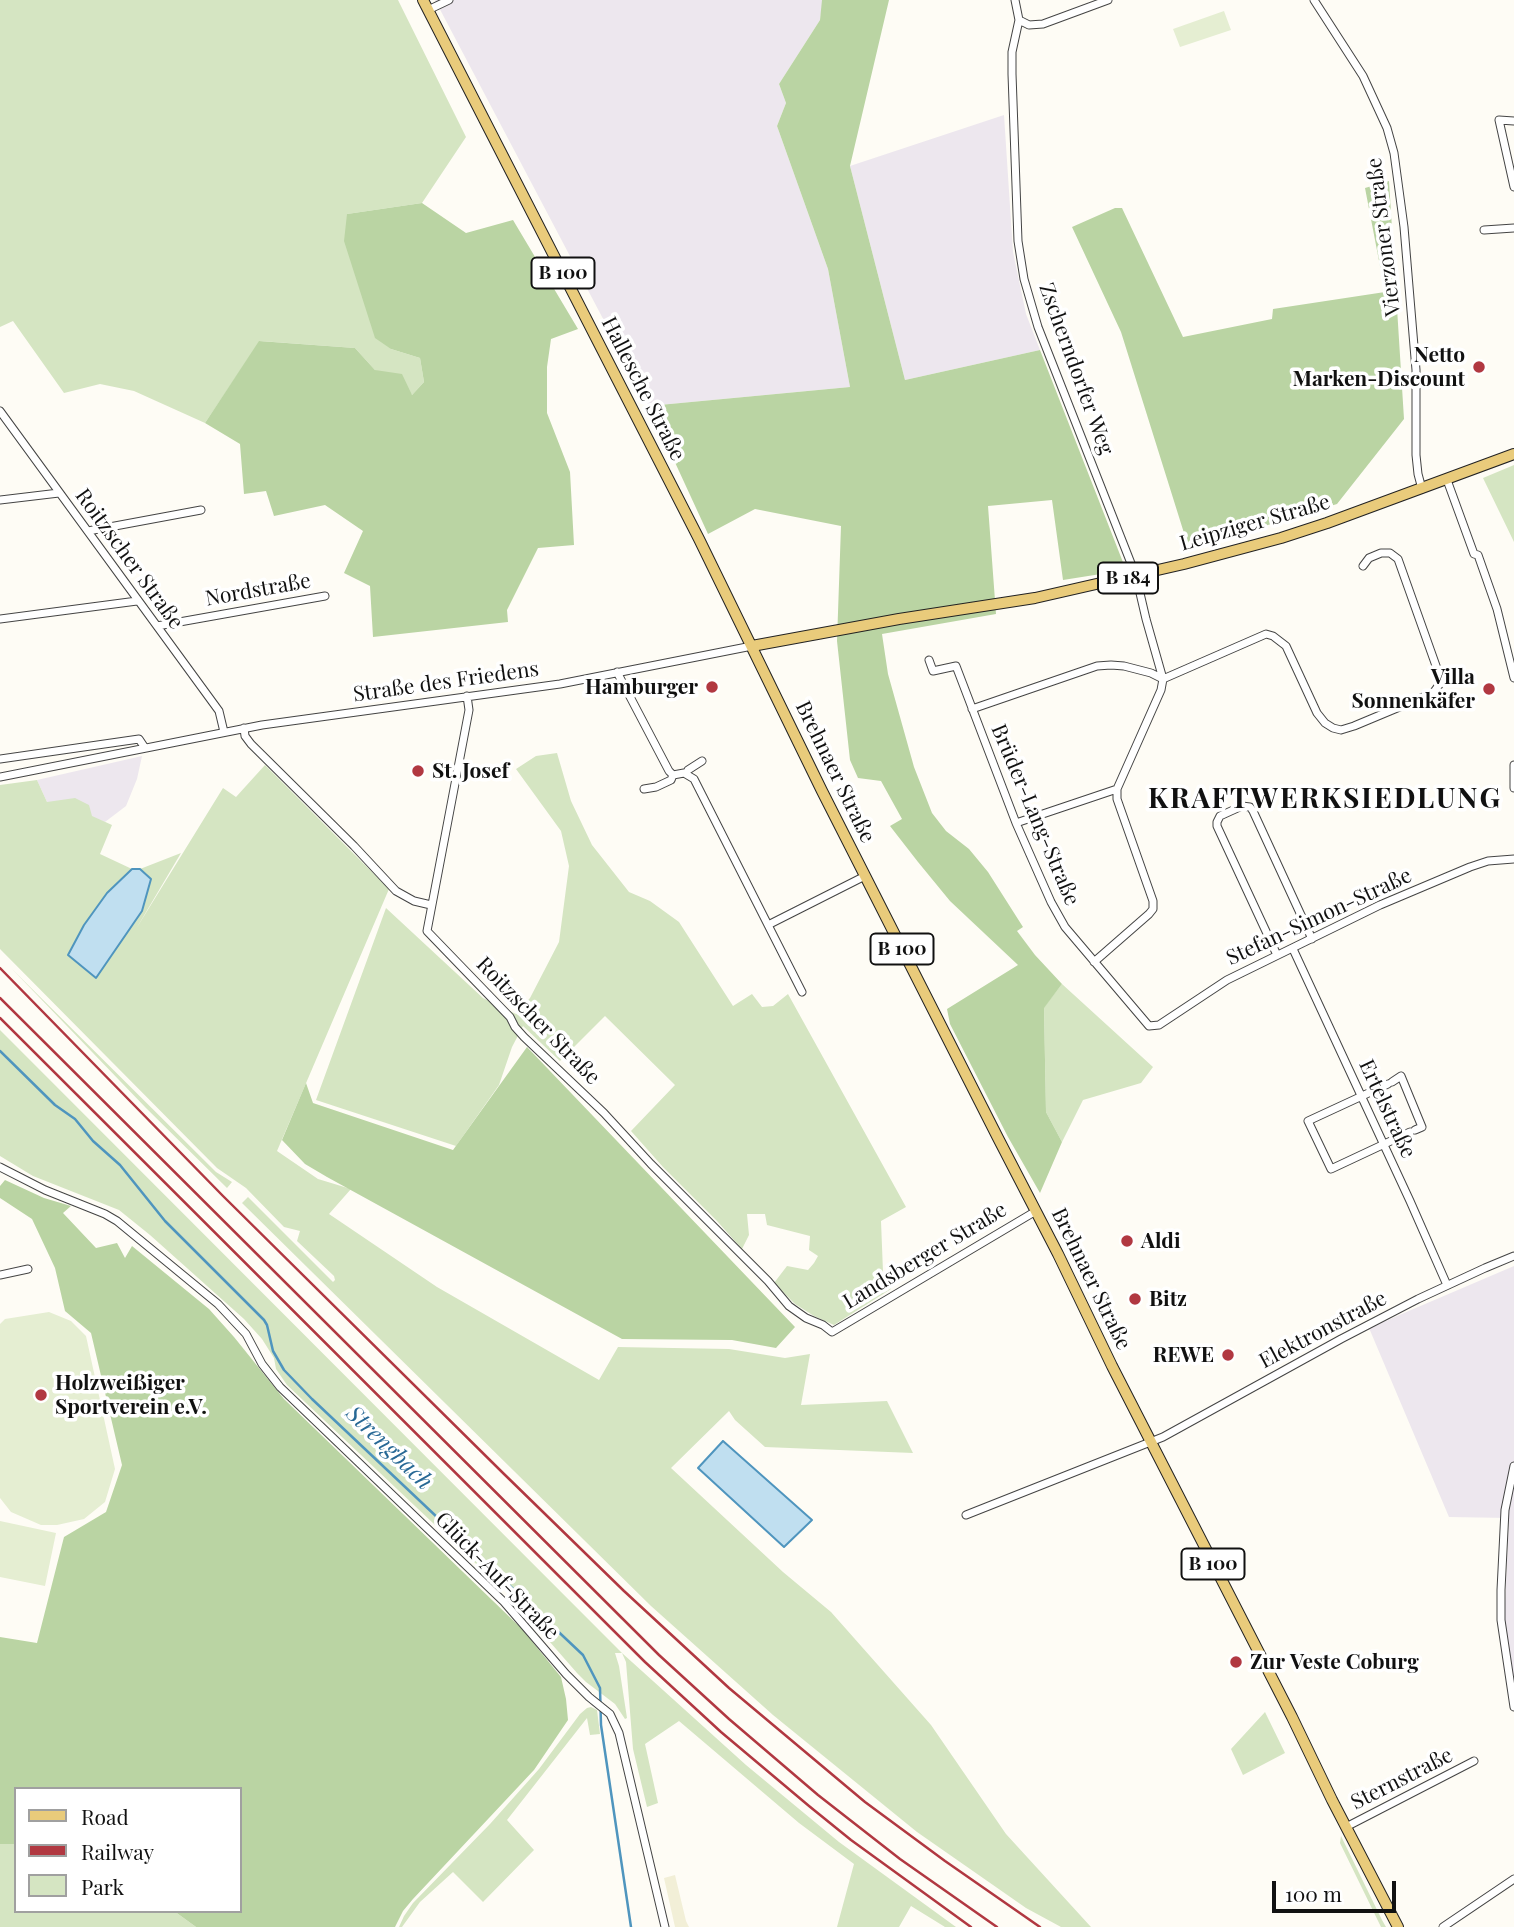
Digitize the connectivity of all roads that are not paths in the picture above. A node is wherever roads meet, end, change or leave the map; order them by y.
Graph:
1 (449, 0) edge
2 (1015, 0) edge
3 (1108, 0) edge
4 (1314, 0) edge
5 (425, 5) edge
6 (1018, 20) junction
7 (1514, 121) edge
8 (1514, 187) edge
9 (1514, 228) edge
10 (1484, 230) dead end
11 (0, 411) edge
12 (1514, 454) edge
13 (1447, 480) junction
14 (1422, 489) junction
15 (59, 493) junction
16 (0, 500) edge
17 (201, 510) dead end
18 (88, 531) junction
19 (1363, 566) dead end
20 (1136, 576) junction
21 (325, 596) dead end
22 (137, 601) junction
23 (0, 619) edge
24 (157, 626) junction
25 (752, 646) junction
26 (929, 660) dead end
27 (617, 672) junction
28 (1514, 678) edge
29 (1163, 679) junction
30 (467, 696) junction
31 (972, 709) junction
32 (244, 728) junction
33 (224, 732) junction
34 (145, 748) junction
35 (0, 759) edge
36 (702, 761) dead end
37 (1514, 765) edge
38 (686, 774) junction
39 (673, 775) junction
40 (0, 777) edge
41 (643, 789) dead end
42 (1117, 789) junction
43 (1514, 789) edge
44 (1016, 823) junction
45 (1514, 859) edge
46 (865, 876) junction
47 (431, 905) junction
48 (768, 925) junction
49 (1312, 939) junction
50 (1293, 949) junction
51 (1277, 955) junction
52 (1094, 962) junction
53 (802, 992) dead end
54 (1149, 1026) joint
55 (1362, 1097) junction
56 (1383, 1144) junction
57 (2, 1168) edge
58 (0, 1178) edge
59 (1036, 1210) junction
60 (1514, 1256) edge
61 (28, 1269) dead end
62 (0, 1275) edge
63 (1447, 1285) junction
64 (832, 1332) joint
65 (1151, 1441) junction
66 (1514, 1466) edge
67 (967, 1515) dead end
68 (1514, 1707) edge
69 (1474, 1762) dead end
70 (1346, 1827) junction
71 (1514, 1879) edge
72 (665, 1927) edge
73 (1398, 1927) edge
74 (1443, 1927) edge

1 - 5 street
2 - 6 street, Zscherndorfer Weg
3 - 6 street
4 - 14 street, Vierzoner Straße
5 - 25 main road, Hallesche Straße / B 100
6 - 20 street, Zscherndorfer Weg
7 - 8 street
9 - 10 street
11 - 15 street, Roitzscher Straße
12 - 13 main road, Leipziger Straße / B 184
13 - 14 main road, Leipziger Straße / B 184
13 - 28 street
14 - 20 main road, Leipziger Straße / B 184
15 - 16 street
15 - 18 street, Roitzscher Straße
17 - 18 street
18 - 22 street, Roitzscher Straße
19 - 29 street
20 - 25 main road, Leipziger Straße / B 184
20 - 29 street, Zscherndorfer Weg
21 - 24 street, Nordstraße
22 - 23 street
22 - 24 street, Roitzscher Straße
24 - 33 street, Roitzscher Straße
25 - 27 street, Straße des Friedens
25 - 46 main road, Brehnaer Straße / B 100
26 - 31 street, Brüder-Lang-Straße
27 - 30 street, Straße des Friedens
27 - 39 street
29 - 31 street
29 - 42 street
30 - 32 street, Straße des Friedens
30 - 47 street
31 - 44 street, Brüder-Lang-Straße
32 - 33 street, Straße des Friedens
32 - 47 street
33 - 34 street, Straße des Friedens
34 - 35 street, Straße des Friedens
34 - 40 street, Straße des Friedens
36 - 38 street
37 - 43 street
38 - 39 street
38 - 48 street
39 - 41 street
42 - 44 street
42 - 52 street
44 - 52 street, Brüder-Lang-Straße
45 - 49 street, Stefan-Simon-Straße
46 - 48 street
46 - 59 main road, Brehnaer Straße / B 100
47 - 64 street, Roitzscher Straße
48 - 53 street
49 - 50 street, Stefan-Simon-Straße
49 - 51 street
50 - 51 street, Stefan-Simon-Straße
50 - 55 street, Ertelstraße
51 - 54 street, Stefan-Simon-Straße
52 - 54 street, Brüder-Lang-Straße
55 - 56 street, Ertelstraße
55 - 56 street
55 - 56 street
56 - 63 street, Ertelstraße
57 - 58 street
57 - 72 street, Glück-Auf-Straße
59 - 64 street, Landsberger Straße
59 - 65 main road, Brehnaer Straße / B 100
60 - 63 street, Elektronstraße
61 - 62 street
63 - 65 street, Elektronstraße
65 - 67 street, Elektronstraße
65 - 70 main road, Brehnaer Straße / B 100
66 - 68 street
69 - 70 street, Sternstraße
70 - 73 main road, Brehnaer Straße / B 100
71 - 74 street

